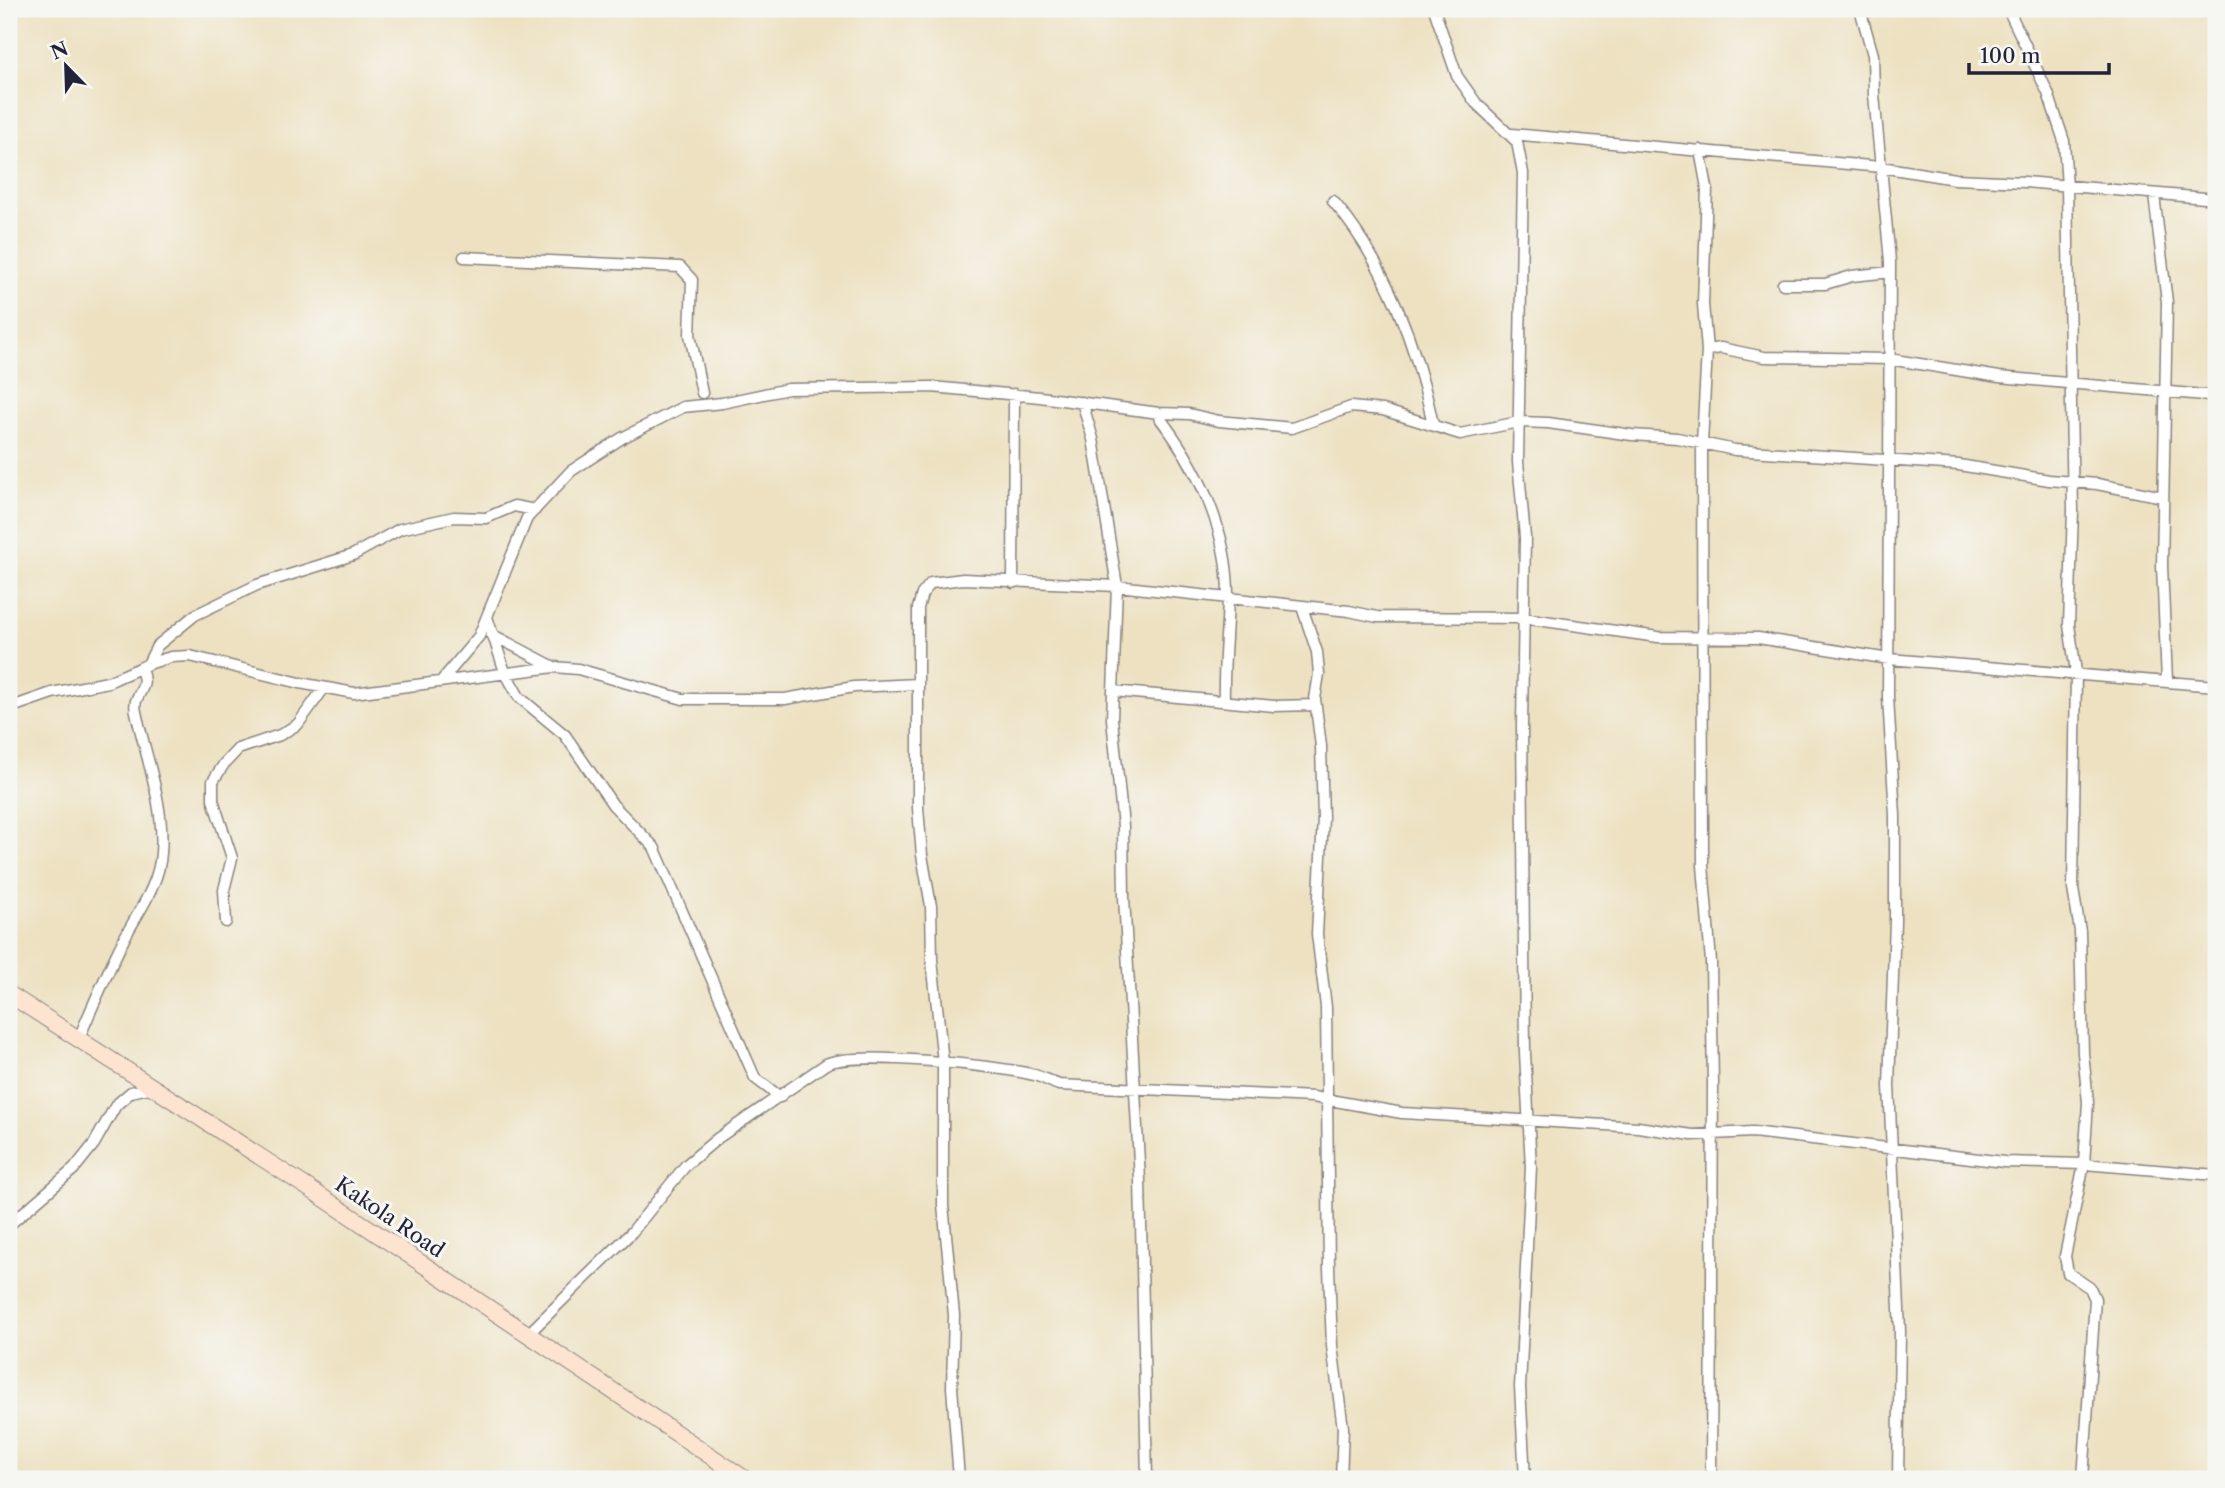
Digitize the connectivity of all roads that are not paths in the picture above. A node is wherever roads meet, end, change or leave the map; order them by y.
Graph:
1 (1434, 9) edge
2 (1860, 9) edge
3 (2008, 9) edge
4 (1512, 134) junction
5 (1700, 150) junction
6 (1881, 167) junction
7 (2067, 187) junction
8 (2154, 195) junction
9 (2216, 199) edge
10 (1333, 201) dead end
11 (464, 257) dead end
12 (1891, 272) junction
13 (1783, 284) dead end
14 (1707, 350) junction
15 (1889, 359) junction
16 (2071, 383) junction
17 (2163, 392) junction
18 (702, 393) dead end
19 (1014, 394) junction
20 (2216, 397) edge
21 (1082, 402) junction
22 (1156, 413) junction
23 (1519, 422) junction
24 (1433, 424) junction
25 (1702, 443) junction
26 (1889, 458) junction
27 (2073, 481) junction
28 (2164, 497) junction
29 (535, 510) junction
30 (1013, 583) junction
31 (1116, 586) junction
32 (1228, 598) junction
33 (1302, 607) junction
34 (487, 617) junction
35 (1523, 618) junction
36 (491, 634) junction
37 (1704, 636) junction
38 (1889, 659) junction
39 (144, 666) junction
40 (554, 667) junction
41 (505, 672) junction
42 (2076, 672) junction
43 (443, 680) junction
44 (2167, 681) junction
45 (918, 684) junction
46 (2216, 686) edge
47 (324, 688) junction
48 (1113, 691) junction
49 (1224, 701) junction
50 (1315, 705) junction
51 (9, 708) edge
52 (226, 922) dead end
53 (9, 994) edge
54 (79, 1038) junction
55 (943, 1062) junction
56 (153, 1087) junction
57 (1133, 1087) junction
58 (780, 1097) junction
59 (1329, 1101) junction
60 (1528, 1119) junction
61 (1714, 1136) junction
62 (1894, 1150) junction
63 (2084, 1164) junction
64 (2216, 1175) edge
65 (9, 1226) edge
66 (528, 1334) junction
67 (745, 1479) edge
68 (958, 1479) edge
69 (1147, 1479) edge
70 (1341, 1479) edge
71 (1525, 1479) edge
72 (1711, 1479) edge
73 (1898, 1479) edge
74 (2084, 1479) edge

1 - 4 street
2 - 6 street
3 - 7 street
4 - 5 street
4 - 23 street
5 - 6 street
5 - 14 street
6 - 7 street
6 - 12 street
7 - 8 street
7 - 16 street
8 - 9 street
8 - 17 street
10 - 24 street
11 - 18 street
12 - 13 street
12 - 15 street
14 - 15 street
14 - 25 street
15 - 16 street
15 - 26 street
16 - 17 street
16 - 27 street
17 - 20 street
17 - 28 street
19 - 21 street
19 - 29 street
19 - 30 street
21 - 22 street
21 - 31 street
22 - 24 street
22 - 32 street
23 - 24 street
23 - 25 street
23 - 35 street
25 - 26 street
25 - 37 street
26 - 27 street
26 - 38 street
27 - 28 street
27 - 42 street
28 - 44 street
29 - 34 street
29 - 39 street
30 - 31 street
30 - 45 street
31 - 32 street
31 - 48 street
32 - 33 street
32 - 49 street
33 - 35 street
33 - 50 street
34 - 36 street
34 - 43 street
35 - 37 street
35 - 60 street
36 - 40 street
36 - 41 street
37 - 38 street
37 - 61 street
38 - 42 street
38 - 62 street
39 - 47 street
39 - 51 street
39 - 54 street
40 - 41 street
40 - 45 street
41 - 43 street
41 - 58 street
42 - 44 street
42 - 63 street
43 - 47 street
44 - 46 street
45 - 55 street
47 - 52 street
48 - 49 street
48 - 57 street
49 - 50 street
50 - 59 street
53 - 54 main road, Kakola Road
54 - 56 main road, Kakola Road
55 - 57 street
55 - 58 street
55 - 68 street
56 - 65 street
56 - 66 main road, Kakola Road
57 - 59 street
57 - 69 street
58 - 66 street
59 - 60 street
59 - 70 street
60 - 61 street
60 - 71 street
61 - 62 street
61 - 72 street
62 - 63 street
62 - 73 street
63 - 64 street
63 - 74 street
66 - 67 main road, Kakola Road

